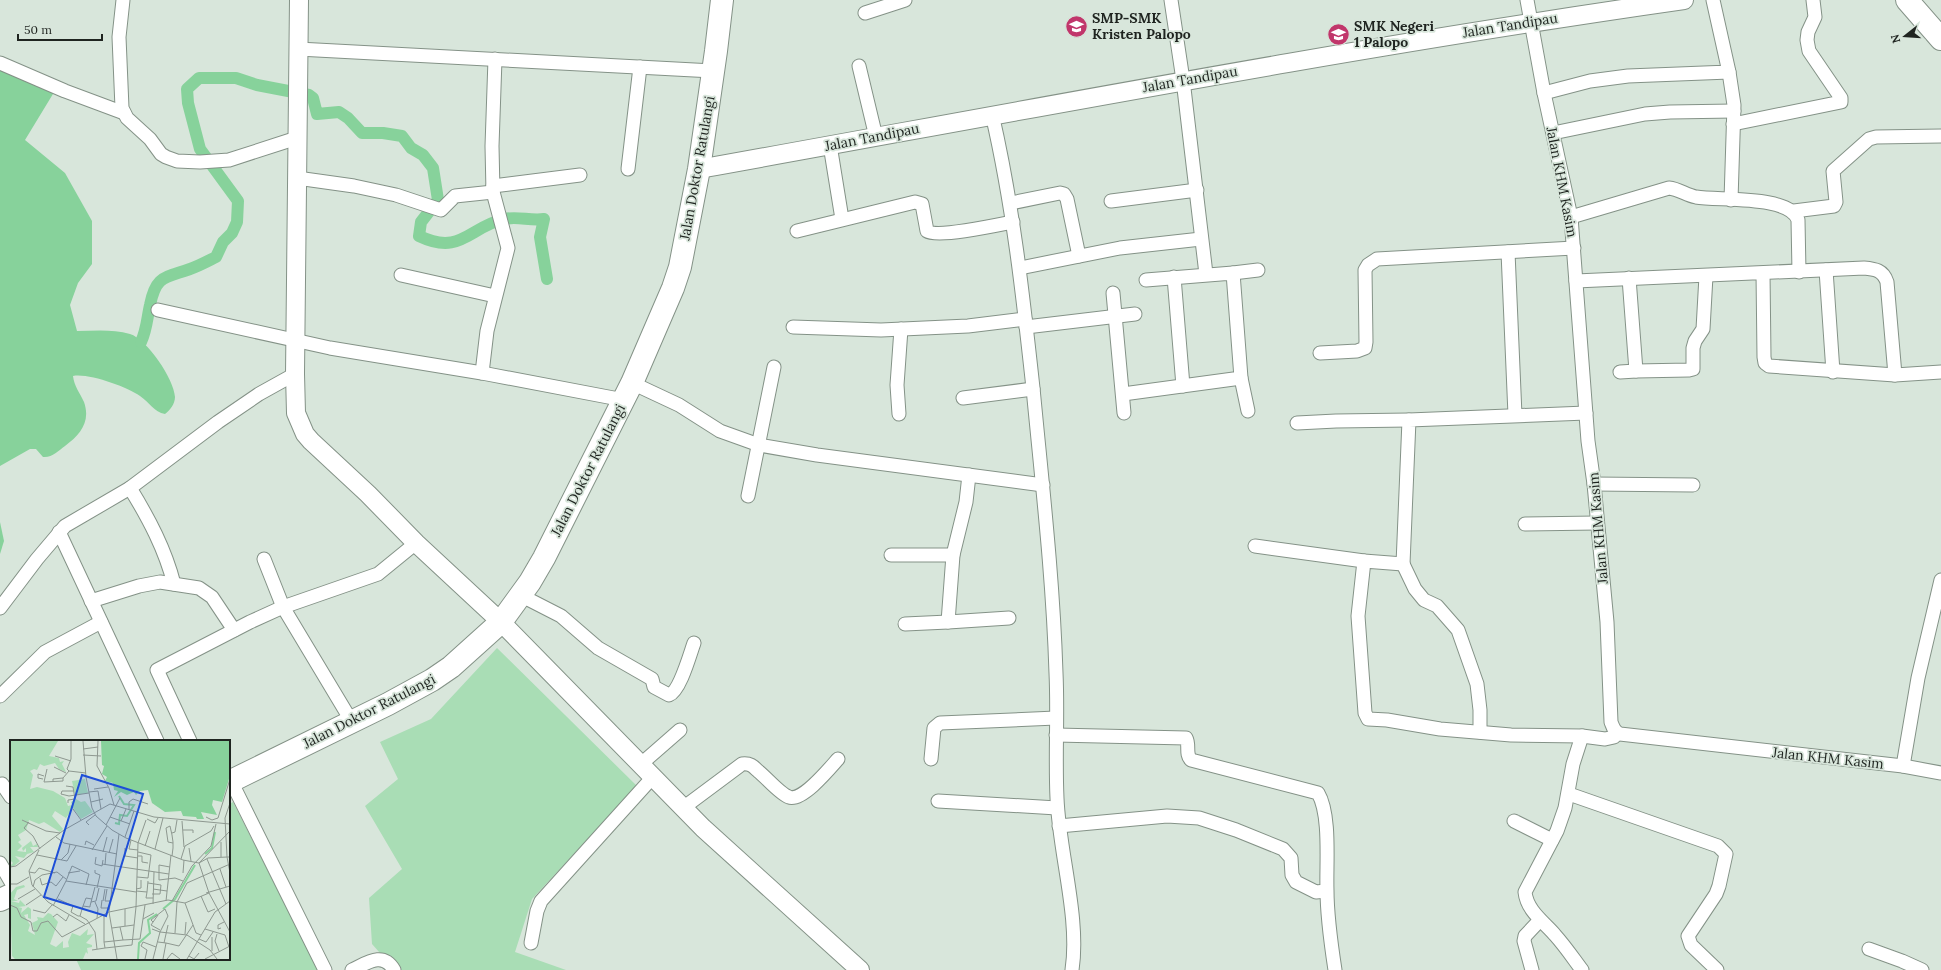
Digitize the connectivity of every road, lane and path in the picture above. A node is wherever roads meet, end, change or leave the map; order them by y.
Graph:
1 (123, 0) edge
2 (299, 0) edge
3 (722, 0) edge
4 (905, 0) edge
5 (1171, 0) edge
6 (1527, 0) edge
7 (1684, 0) edge
8 (1714, 0) edge
9 (1813, 0) edge
10 (1907, 0) edge
11 (866, 12) dead end
12 (1531, 21) junction
13 (1939, 34) edge
14 (298, 49) junction
15 (495, 59) junction
16 (0, 63) edge
17 (859, 66) dead end
18 (640, 67) junction
19 (713, 71) junction
20 (1729, 72) junction
21 (1183, 80) junction
22 (1544, 93) junction
23 (124, 113) junction
24 (992, 114) junction
25 (1734, 117) junction
26 (1553, 133) junction
27 (1941, 136) edge
28 (876, 137) junction
29 (297, 138) junction
30 (830, 146) junction
31 (628, 169) dead end
32 (699, 169) junction
33 (580, 175) dead end
34 (297, 178) junction
35 (493, 189) junction
36 (1197, 190) junction
37 (1731, 200) junction
38 (1111, 201) dead end
39 (1011, 203) junction
40 (1794, 211) junction
41 (1571, 217) junction
42 (842, 219) junction
43 (1013, 222) junction
44 (797, 231) dead end
45 (1201, 239) junction
46 (1574, 248) junction
47 (1508, 252) junction
48 (1079, 256) junction
49 (1020, 268) junction
50 (1258, 270) dead end
51 (1826, 270) junction
52 (1799, 272) junction
53 (1233, 273) junction
54 (1763, 273) junction
55 (1206, 274) junction
56 (401, 275) dead end
57 (1706, 276) junction
58 (1174, 277) junction
59 (1629, 278) junction
60 (1146, 280) dead end
61 (1576, 281) junction
62 (1113, 293) dead end
63 (496, 296) junction
64 (158, 310) dead end
65 (1135, 314) dead end
66 (1114, 317) junction
67 (1026, 323) junction
68 (793, 327) dead end
69 (901, 329) junction
70 (295, 340) junction
71 (1320, 353) dead end
72 (774, 367) dead end
73 (1636, 371) junction
74 (1620, 372) dead end
75 (1834, 372) junction
76 (1941, 372) edge
77 (482, 373) junction
78 (295, 374) junction
79 (1895, 375) junction
80 (1241, 378) junction
81 (1183, 386) junction
82 (1033, 389) junction
83 (628, 391) junction
84 (1123, 394) junction
85 (963, 398) dead end
86 (1248, 411) dead end
87 (1124, 413) dead end
88 (1586, 413) junction
89 (899, 414) dead end
90 (1515, 415) junction
91 (1409, 420) junction
92 (1297, 423) dead end
93 (759, 445) junction
94 (969, 475) junction
95 (1594, 484) junction
96 (1693, 485) dead end
97 (1043, 486) junction
98 (130, 488) junction
99 (748, 496) dead end
100 (1597, 523) junction
101 (1525, 524) dead end
102 (59, 532) junction
103 (416, 543) junction
104 (1254, 546) dead end
105 (891, 555) dead end
106 (953, 555) junction
107 (264, 559) dead end
108 (1364, 561) junction
109 (1403, 564) junction
110 (1941, 580) edge
111 (174, 584) junction
112 (520, 595) junction
113 (91, 601) junction
114 (283, 607) junction
115 (0, 608) edge
116 (1009, 618) dead end
117 (101, 622) junction
118 (501, 622) junction
119 (948, 622) junction
120 (905, 624) dead end
121 (234, 630) junction
122 (694, 643) dead end
123 (1, 692) edge
124 (1056, 718) junction
125 (352, 722) junction
126 (1614, 727) junction
127 (680, 730) dead end
128 (1480, 732) junction
129 (1056, 735) junction
130 (1582, 736) junction
131 (157, 740) edge
132 (190, 740) edge
133 (838, 759) dead end
134 (931, 759) dead end
135 (640, 765) junction
136 (1903, 766) junction
137 (1941, 773) edge
138 (652, 778) junction
139 (230, 782) edge
140 (2, 784) dead end
141 (1569, 794) junction
142 (10, 795) edge
143 (938, 801) dead end
144 (683, 808) junction
145 (1057, 808) junction
146 (1514, 821) dead end
147 (1059, 826) junction
148 (1552, 840) junction
149 (0, 863) edge
150 (10, 880) edge
151 (1326, 891) junction
152 (10, 895) edge
153 (0, 900) edge
154 (1540, 920) junction
155 (531, 942) dead end
156 (1868, 949) dead end
157 (325, 970) edge
158 (352, 970) edge
159 (394, 970) edge
160 (860, 970) edge
161 (1072, 970) edge
162 (1335, 970) edge
163 (1532, 970) edge
164 (1582, 970) edge
165 (1717, 970) edge
166 (1922, 970) edge

1 - 23 street
2 - 14 street
3 - 19 highway, Jalan Doktor Ratulangi
4 - 11 street
5 - 21 street
6 - 12 street, Jalan KHM Kasim
7 - 12 street, Jalan Tandipau
8 - 20 street
9 - 25 street
10 - 13 highway
12 - 21 street, Jalan Tandipau
12 - 22 street, Jalan KHM Kasim
14 - 15 street
14 - 29 street
15 - 18 street
15 - 35 street
16 - 23 street
17 - 28 street
18 - 19 street
18 - 31 street
19 - 32 highway, Jalan Doktor Ratulangi
20 - 22 street
20 - 25 street
21 - 24 street, Jalan Tandipau
21 - 36 street
22 - 26 street, Jalan KHM Kasim
23 - 29 street
24 - 28 street, Jalan Tandipau
24 - 39 street
25 - 26 street
25 - 37 street
26 - 41 street, Jalan KHM Kasim
27 - 40 street
28 - 30 street, Jalan Tandipau
29 - 34 street
30 - 32 street, Jalan Tandipau
30 - 42 street
32 - 83 highway, Jalan Doktor Ratulangi
33 - 35 street
34 - 35 street
34 - 70 street
35 - 63 street
36 - 38 street
36 - 45 street
37 - 40 street
37 - 41 street
39 - 43 street
39 - 48 street
40 - 52 street
41 - 46 street, Jalan KHM Kasim
42 - 43 street
42 - 44 street
43 - 49 street
45 - 48 street
45 - 55 street
46 - 47 street
46 - 61 street, Jalan KHM Kasim
47 - 71 street
47 - 90 street
48 - 49 street
49 - 67 street
50 - 53 street
51 - 52 street
51 - 75 street
51 - 79 street
52 - 54 street
53 - 55 street
53 - 80 street
54 - 57 street
54 - 75 street
55 - 58 street
56 - 63 street
57 - 59 street
57 - 73 street
58 - 60 street
58 - 81 street
59 - 61 street
59 - 73 street
61 - 88 street, Jalan KHM Kasim
62 - 66 street
63 - 77 street
64 - 70 street
65 - 66 street
66 - 67 street
66 - 84 street
67 - 69 street
67 - 82 street
68 - 69 street
69 - 89 street
70 - 77 street
70 - 78 street
72 - 93 street
73 - 74 street
75 - 79 street
76 - 79 street
77 - 83 street
78 - 98 street
78 - 103 street
80 - 81 street
80 - 86 street
81 - 84 street
82 - 85 street
82 - 97 street
83 - 93 street
83 - 112 highway, Jalan Doktor Ratulangi
84 - 87 street
88 - 90 street
88 - 95 street, Jalan KHM Kasim
90 - 91 street
91 - 92 street
91 - 109 street
93 - 94 street
93 - 99 street
94 - 97 street
94 - 106 street
95 - 96 street
95 - 100 street, Jalan KHM Kasim
97 - 124 street
98 - 102 street
98 - 111 street
100 - 101 street
100 - 126 street, Jalan KHM Kasim
102 - 113 street
102 - 115 street
103 - 114 street
103 - 118 street
104 - 108 street
105 - 106 street
106 - 119 street
107 - 114 street
108 - 109 street
108 - 128 street
109 - 128 street
110 - 136 street
111 - 113 street
111 - 121 street
112 - 118 highway, Jalan Doktor Ratulangi
112 - 122 street
113 - 117 street
114 - 121 street
114 - 125 street
116 - 119 street
117 - 123 street
117 - 131 street
118 - 125 highway, Jalan Doktor Ratulangi
118 - 135 street
119 - 120 street
121 - 132 street
124 - 129 street
124 - 134 street
125 - 139 highway, Jalan Doktor Ratulangi
126 - 130 street
126 - 136 street, Jalan KHM Kasim
127 - 135 street
128 - 130 street
129 - 145 street
129 - 151 street
130 - 141 street
133 - 144 street
135 - 138 street
136 - 137 street, Jalan KHM Kasim
138 - 144 street
138 - 155 street
139 - 157 street
140 - 142 street
141 - 148 street
141 - 165 street
143 - 145 street
144 - 160 street
145 - 147 street
146 - 148 street
147 - 151 street
147 - 161 street
148 - 154 street
149 - 150 street
151 - 162 street
152 - 153 highway
154 - 163 street
154 - 164 street
156 - 166 street
158 - 159 street

